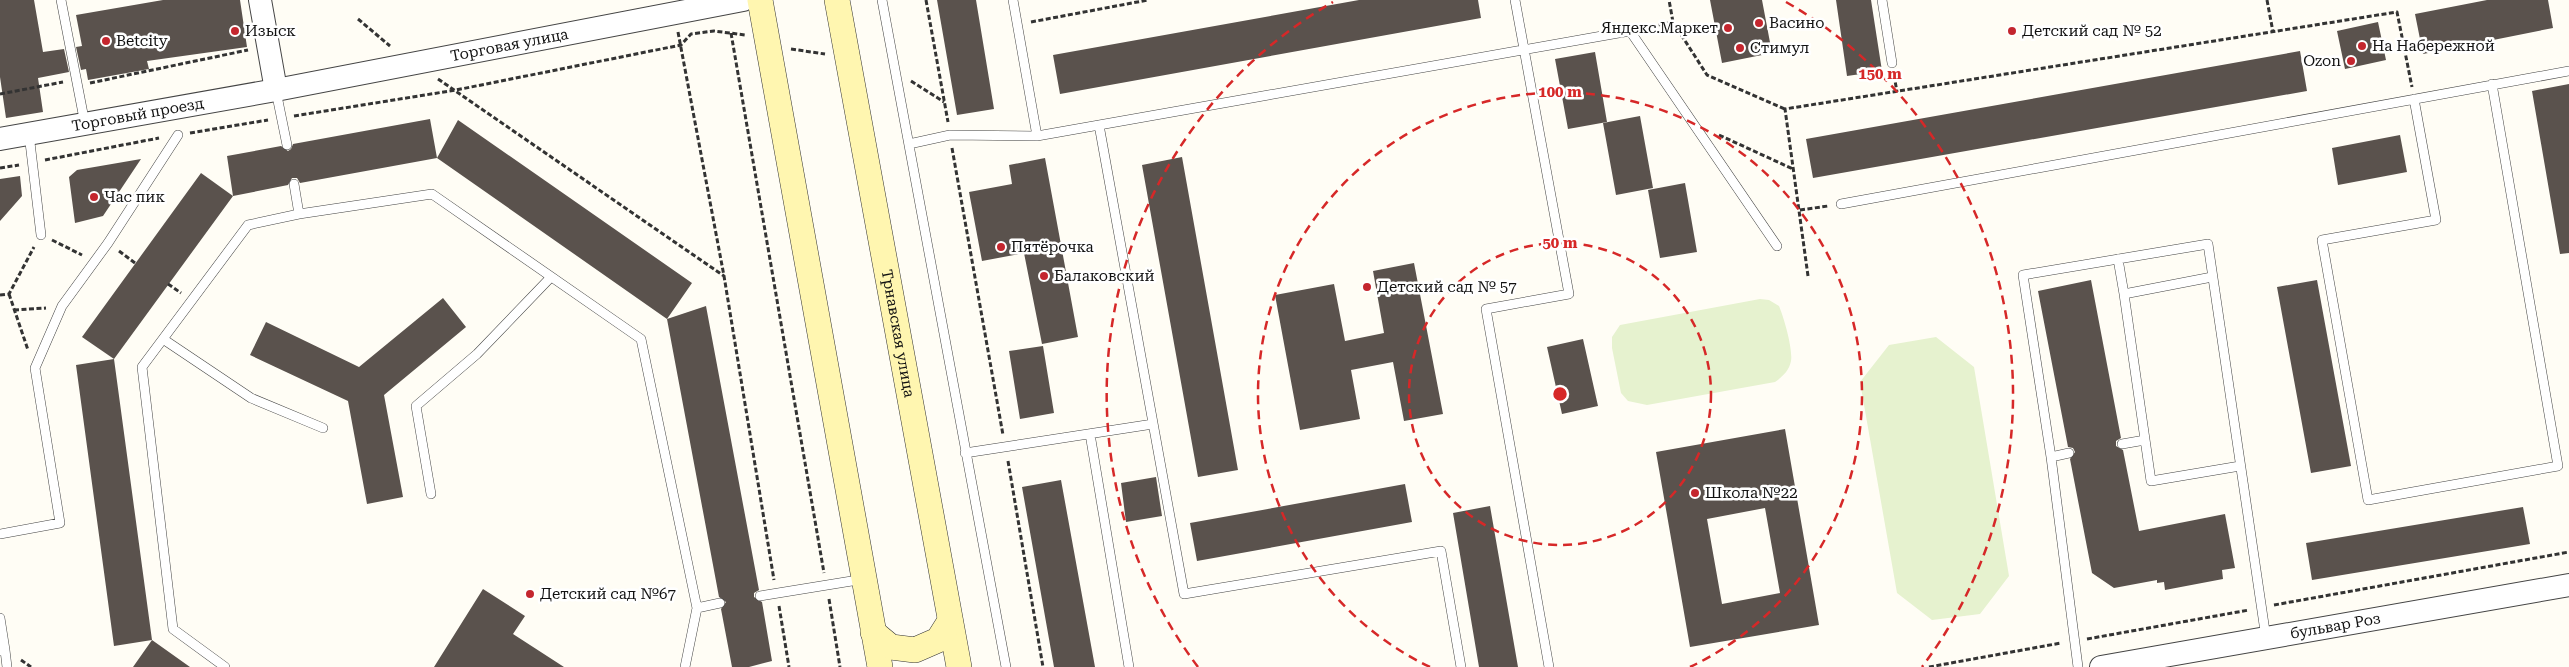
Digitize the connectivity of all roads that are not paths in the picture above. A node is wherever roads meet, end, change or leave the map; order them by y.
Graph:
1 (63, 0) edge
2 (260, 0) edge
3 (742, 0) edge
4 (760, 0) edge
5 (837, 0) edge
6 (882, 0) edge
7 (1013, 0) edge
8 (1516, 0) edge
9 (1882, 0) edge
10 (1524, 49) junction
11 (1892, 63) dead end
12 (2569, 71) edge
13 (2492, 84) junction
14 (276, 90) junction
15 (2414, 99) junction
16 (85, 124) junction
17 (1099, 125) junction
18 (29, 134) junction
19 (178, 135) road end
20 (1037, 136) junction
21 (0, 138) edge
22 (909, 144) junction
23 (287, 145) dead end
24 (294, 184) dead end
25 (1841, 204) road end
26 (299, 214) junction
27 (41, 234) road end
28 (1777, 246) dead end
29 (2118, 259) junction
30 (551, 277) junction
31 (2212, 277) junction
32 (2124, 294) junction
33 (163, 339) junction
34 (1154, 424) junction
35 (323, 428) dead end
36 (1090, 434) junction
37 (2145, 440) junction
38 (2122, 444) dead end
39 (2069, 453) dead end
40 (966, 454) junction
41 (2050, 457) junction
42 (2240, 466) junction
43 (431, 494) dead end
44 (0, 534) edge
45 (864, 579) junction
46 (2569, 585) edge
47 (760, 596) dead end
48 (720, 603) dead end
49 (697, 608) junction
50 (0, 618) edge
51 (950, 621) junction
52 (873, 632) junction
53 (2266, 638) junction
54 (2, 650) edge
55 (7, 667) edge
56 (226, 667) edge
57 (685, 667) edge
58 (880, 667) edge
59 (959, 667) edge
60 (1006, 667) edge
61 (1129, 667) edge
62 (1461, 667) edge
63 (1549, 667) edge
64 (2078, 667) edge
65 (2102, 667) edge

1 - 16 lane
2 - 14 street
3 - 14 street, Торговая улица
4 - 45 main road
5 - 51 main road, Трнавская улица
6 - 22 lane
7 - 20 lane
8 - 10 lane
9 - 11 lane
10 - 17 lane
10 - 28 lane
10 - 63 lane
12 - 13 lane
13 - 15 lane
13 - 15 lane
14 - 16 street, Торговый проезд
14 - 23 lane
15 - 25 lane
16 - 18 street, Торговый проезд
17 - 20 lane
17 - 34 lane
18 - 21 street, Торговый проезд
18 - 27 lane
19 - 44 lane
20 - 22 lane
22 - 40 lane
24 - 26 lane
26 - 30 lane
26 - 33 lane
29 - 31 lane
29 - 32 lane
29 - 41 lane
30 - 43 lane
30 - 49 lane
31 - 32 lane
31 - 42 lane
32 - 37 lane
33 - 35 lane
33 - 56 lane
34 - 36 lane
34 - 62 lane
36 - 40 lane
36 - 61 lane
37 - 38 lane
37 - 42 lane
39 - 41 lane
40 - 60 lane
41 - 64 lane
42 - 53 lane
45 - 47 lane
45 - 52 main road
46 - 53 street, бульвар Роз
48 - 49 lane
49 - 57 lane
50 - 54 lane
51 - 52 main road
51 - 59 main road, Трнавская улица
52 - 58 main road
53 - 65 street, бульвар Роз
54 - 55 lane

